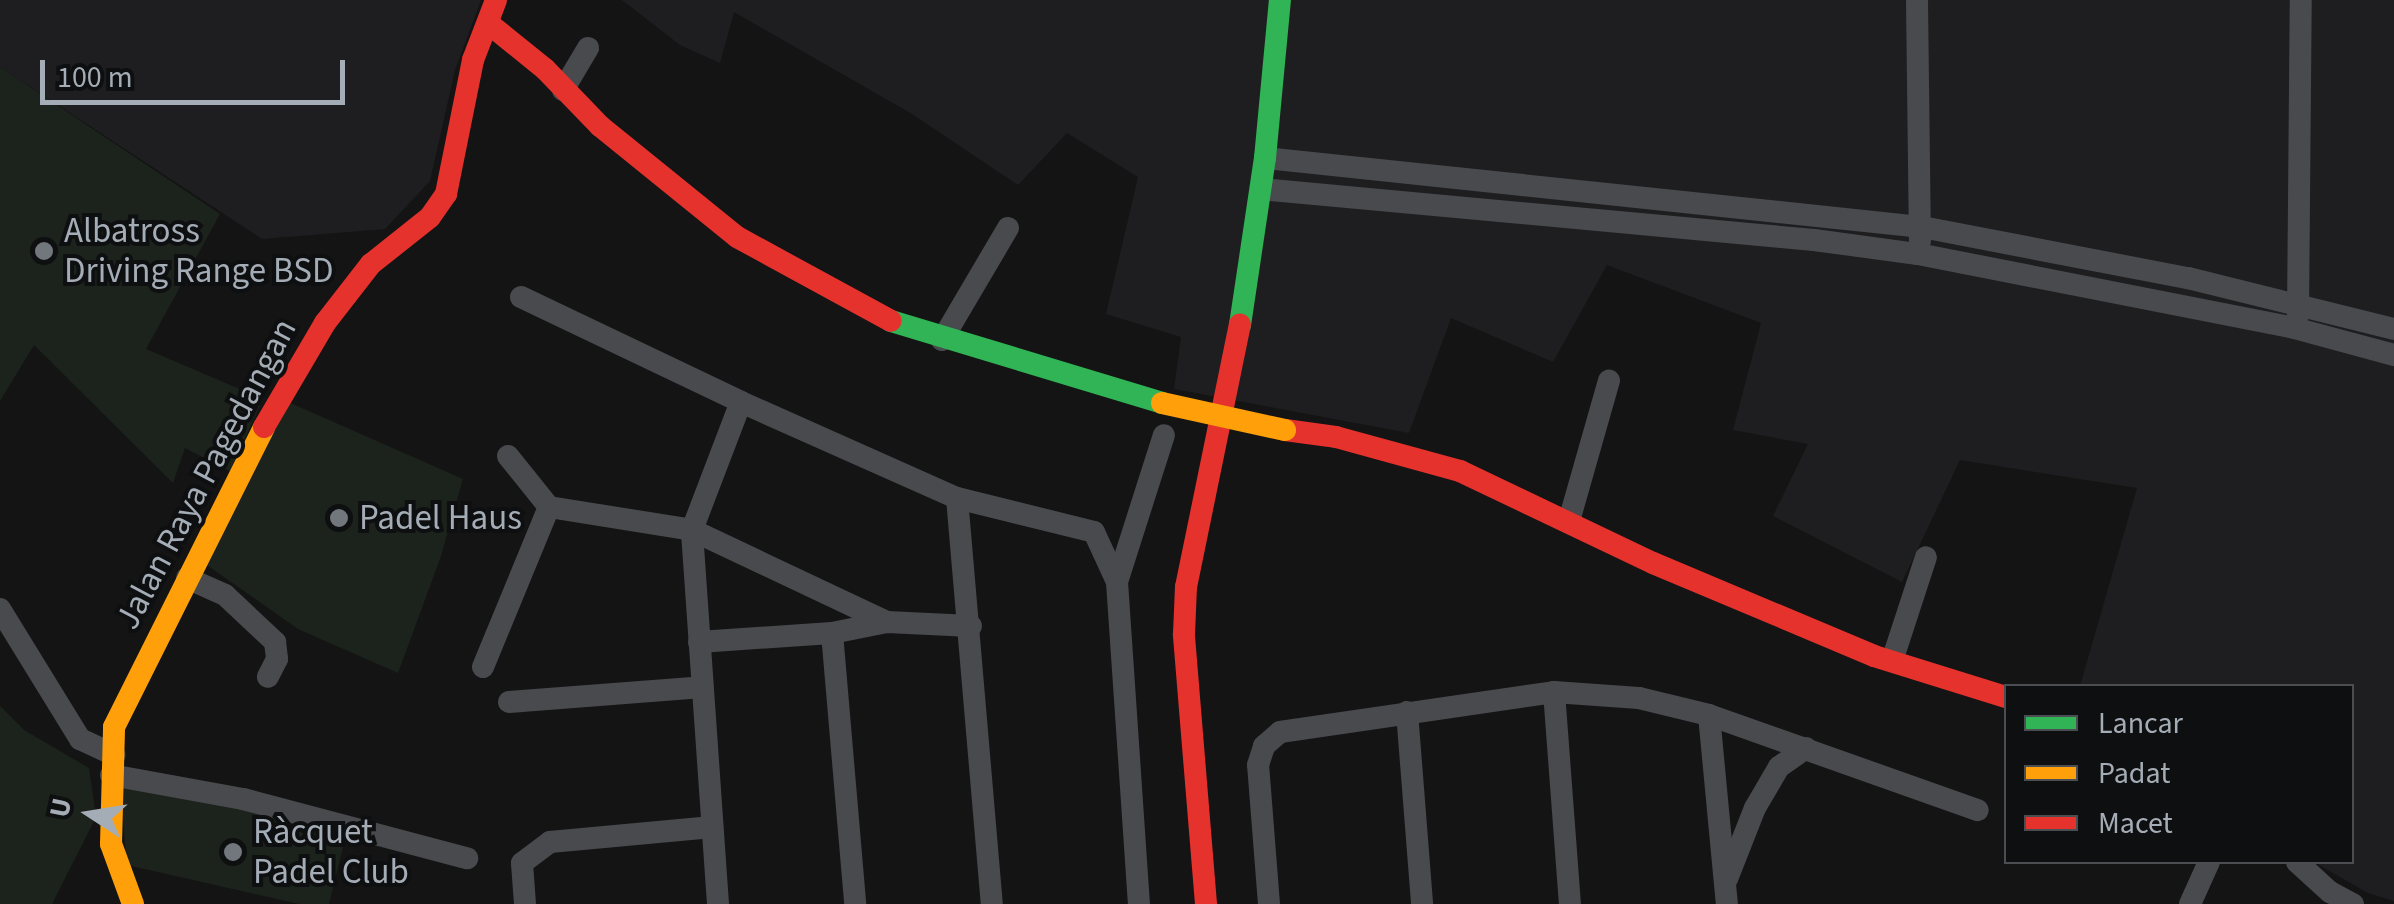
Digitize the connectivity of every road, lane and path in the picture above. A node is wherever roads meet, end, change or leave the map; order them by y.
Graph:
1 (496, 0) edge
2 (1280, 0) edge
3 (1917, 0) edge
4 (2300, 0) edge
5 (488, 23) junction
6 (588, 48) dead end
7 (563, 90) junction
8 (1265, 158) junction
9 (1261, 189) junction
10 (1008, 228) dead end
11 (1922, 228) junction
12 (1918, 254) junction
13 (522, 297) dead end
14 (2301, 304) junction
15 (2294, 328) junction
16 (2394, 329) edge
17 (942, 340) junction
18 (2394, 355) edge
19 (1609, 381) dead end
20 (741, 402) junction
21 (1164, 436) dead end
22 (508, 456) dead end
23 (958, 498) junction
24 (549, 507) junction
25 (1569, 521) junction
26 (692, 530) junction
27 (1926, 558) dead end
28 (187, 578) junction
29 (1117, 582) junction
30 (0, 610) edge
31 (887, 622) junction
32 (971, 626) junction
33 (832, 634) junction
34 (700, 642) junction
35 (1892, 662) junction
36 (483, 668) dead end
37 (268, 677) dead end
38 (702, 687) junction
39 (1554, 692) junction
40 (2004, 697) edge
41 (509, 702) dead end
42 (1407, 712) junction
43 (1709, 715) junction
44 (1806, 748) junction
45 (112, 765) junction
46 (1978, 810) dead end
47 (712, 827) junction
48 (467, 858) dead end
49 (2209, 864) edge
50 (2298, 864) edge
51 (1726, 894) edge
52 (2328, 898) edge
53 (133, 904) edge
54 (525, 904) edge
55 (718, 904) edge
56 (856, 904) edge
57 (992, 904) edge
58 (1139, 904) edge
59 (1206, 904) edge
60 (1270, 904) edge
61 (1422, 904) edge
62 (1570, 904) edge
63 (2190, 904) edge
64 (2353, 904) edge

1 - 5 street, Jalan Raya Pagedangan
2 - 8 street
3 - 11 street
4 - 14 street
5 - 7 street
5 - 28 street, Jalan Raya Pagedangan
6 - 7 street
7 - 17 street
8 - 9 street
8 - 11 street
9 - 12 street
9 - 59 street
10 - 17 street
11 - 12 street
11 - 14 street
12 - 15 street
13 - 20 street
14 - 15 street
14 - 16 street
15 - 18 street
17 - 25 street, bridge
19 - 25 street
20 - 23 street
20 - 26 street
21 - 29 street
22 - 24 street
23 - 29 street
23 - 32 street
24 - 26 street
24 - 36 street
25 - 35 street
26 - 31 street
26 - 34 street
27 - 35 street
28 - 37 street
28 - 45 street, Jalan Raya Pagedangan
29 - 58 street
30 - 45 street
31 - 32 street
31 - 33 street
32 - 57 street
33 - 34 street
33 - 56 street
34 - 38 street
35 - 40 street
38 - 41 street
38 - 47 street
39 - 42 street
39 - 43 street
39 - 62 street
42 - 60 street
42 - 61 street
43 - 44 street
43 - 51 street
44 - 46 street
44 - 51 street
45 - 48 street
45 - 53 street, Jalan Raya Pagedangan
47 - 54 street
47 - 55 street
49 - 63 street
50 - 52 street
52 - 64 street

